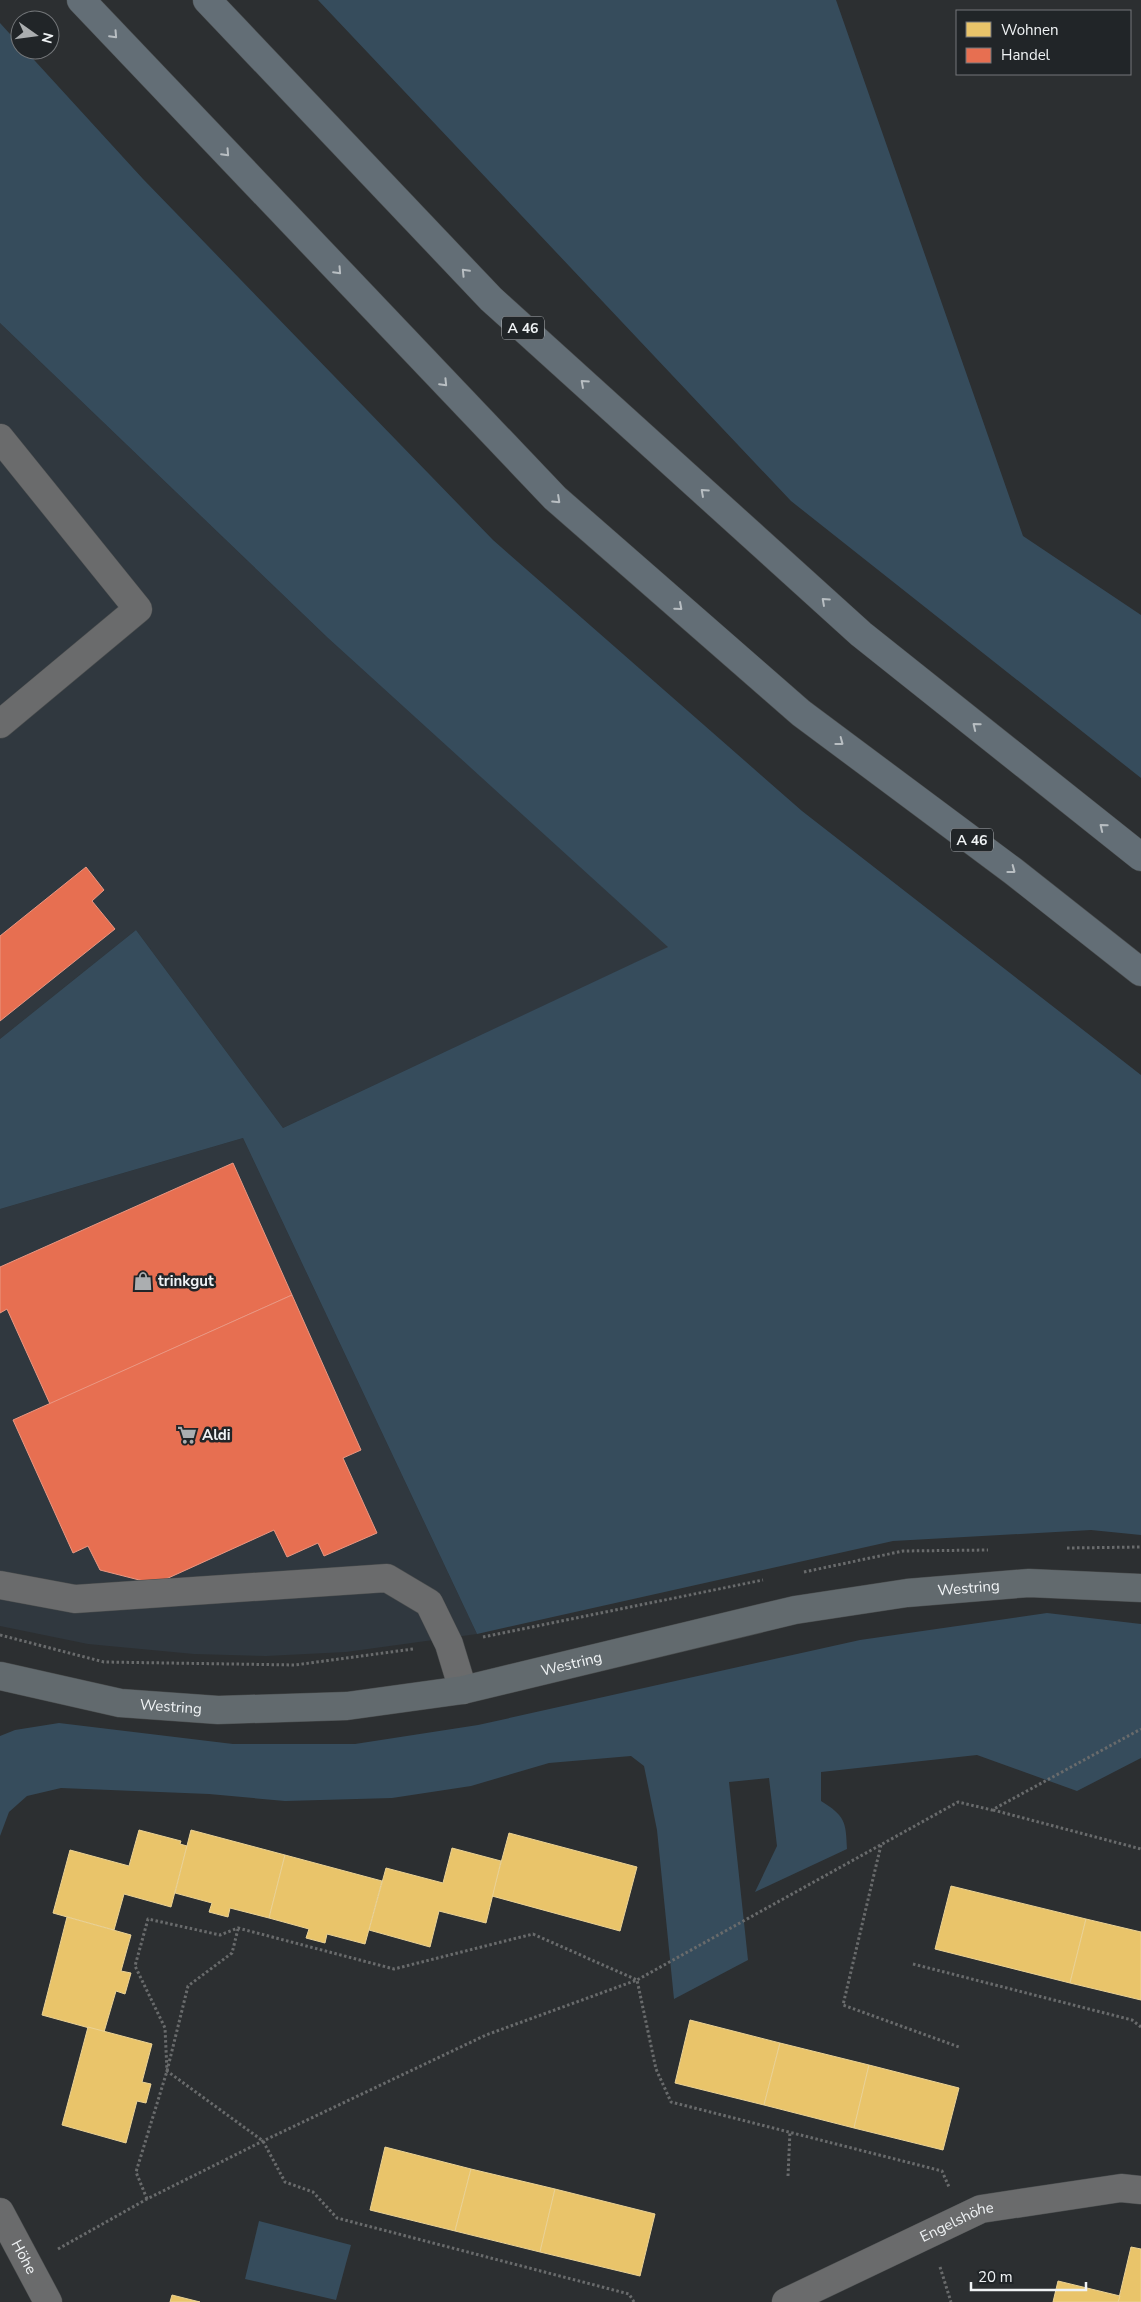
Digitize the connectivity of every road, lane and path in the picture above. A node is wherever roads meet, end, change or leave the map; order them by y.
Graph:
1 (80, 0) edge
2 (207, 0) edge
3 (0, 438) edge
4 (0, 724) edge
5 (1141, 858) edge
6 (1141, 972) edge
7 (1141, 1547) edge
8 (1061, 1548) dead end
9 (992, 1550) dead end
10 (797, 1573) dead end
11 (768, 1579) dead end
12 (0, 1585) edge
13 (1141, 1588) edge
14 (0, 1635) edge
15 (449, 1644) junction
16 (0, 1676) edge
17 (463, 1690) junction
18 (1141, 1729) edge
19 (992, 1810) junction
20 (881, 1845) junction
21 (1141, 1849) edge
22 (238, 1928) junction
23 (913, 1964) dead end
24 (637, 1980) junction
25 (1141, 2026) edge
26 (958, 2047) dead end
27 (167, 2071) junction
28 (790, 2131) junction
29 (263, 2140) junction
30 (788, 2176) dead end
31 (1141, 2190) edge
32 (147, 2199) junction
33 (0, 2212) edge
34 (963, 2219) junction
35 (29, 2266) junction
36 (48, 2302) edge
37 (634, 2302) edge
38 (786, 2302) edge

1 -> 6 highway, A 46
5 -> 2 highway, A 46
3 - 4 street
7 - 8 path
9 - 10 path
11 - 15 path
12 - 15 street
13 - 17 main road, Westring
14 - 15 path
15 - 17 street
16 - 17 main road, Westring
18 - 19 path
19 - 20 path
19 - 21 path
20 - 24 path
20 - 26 path
22 - 24 path
22 - 27 path
22 - 27 path
23 - 25 path
24 - 28 path
24 - 29 path
27 - 29 path
27 - 32 path
28 - 30 path
28 - 34 path
29 - 32 path
29 - 37 path
31 - 34 street, Engelshöhe
32 - 35 path
33 - 35 street, Höhe
34 - 38 street, Engelshöhe
35 - 36 street, Höhe

